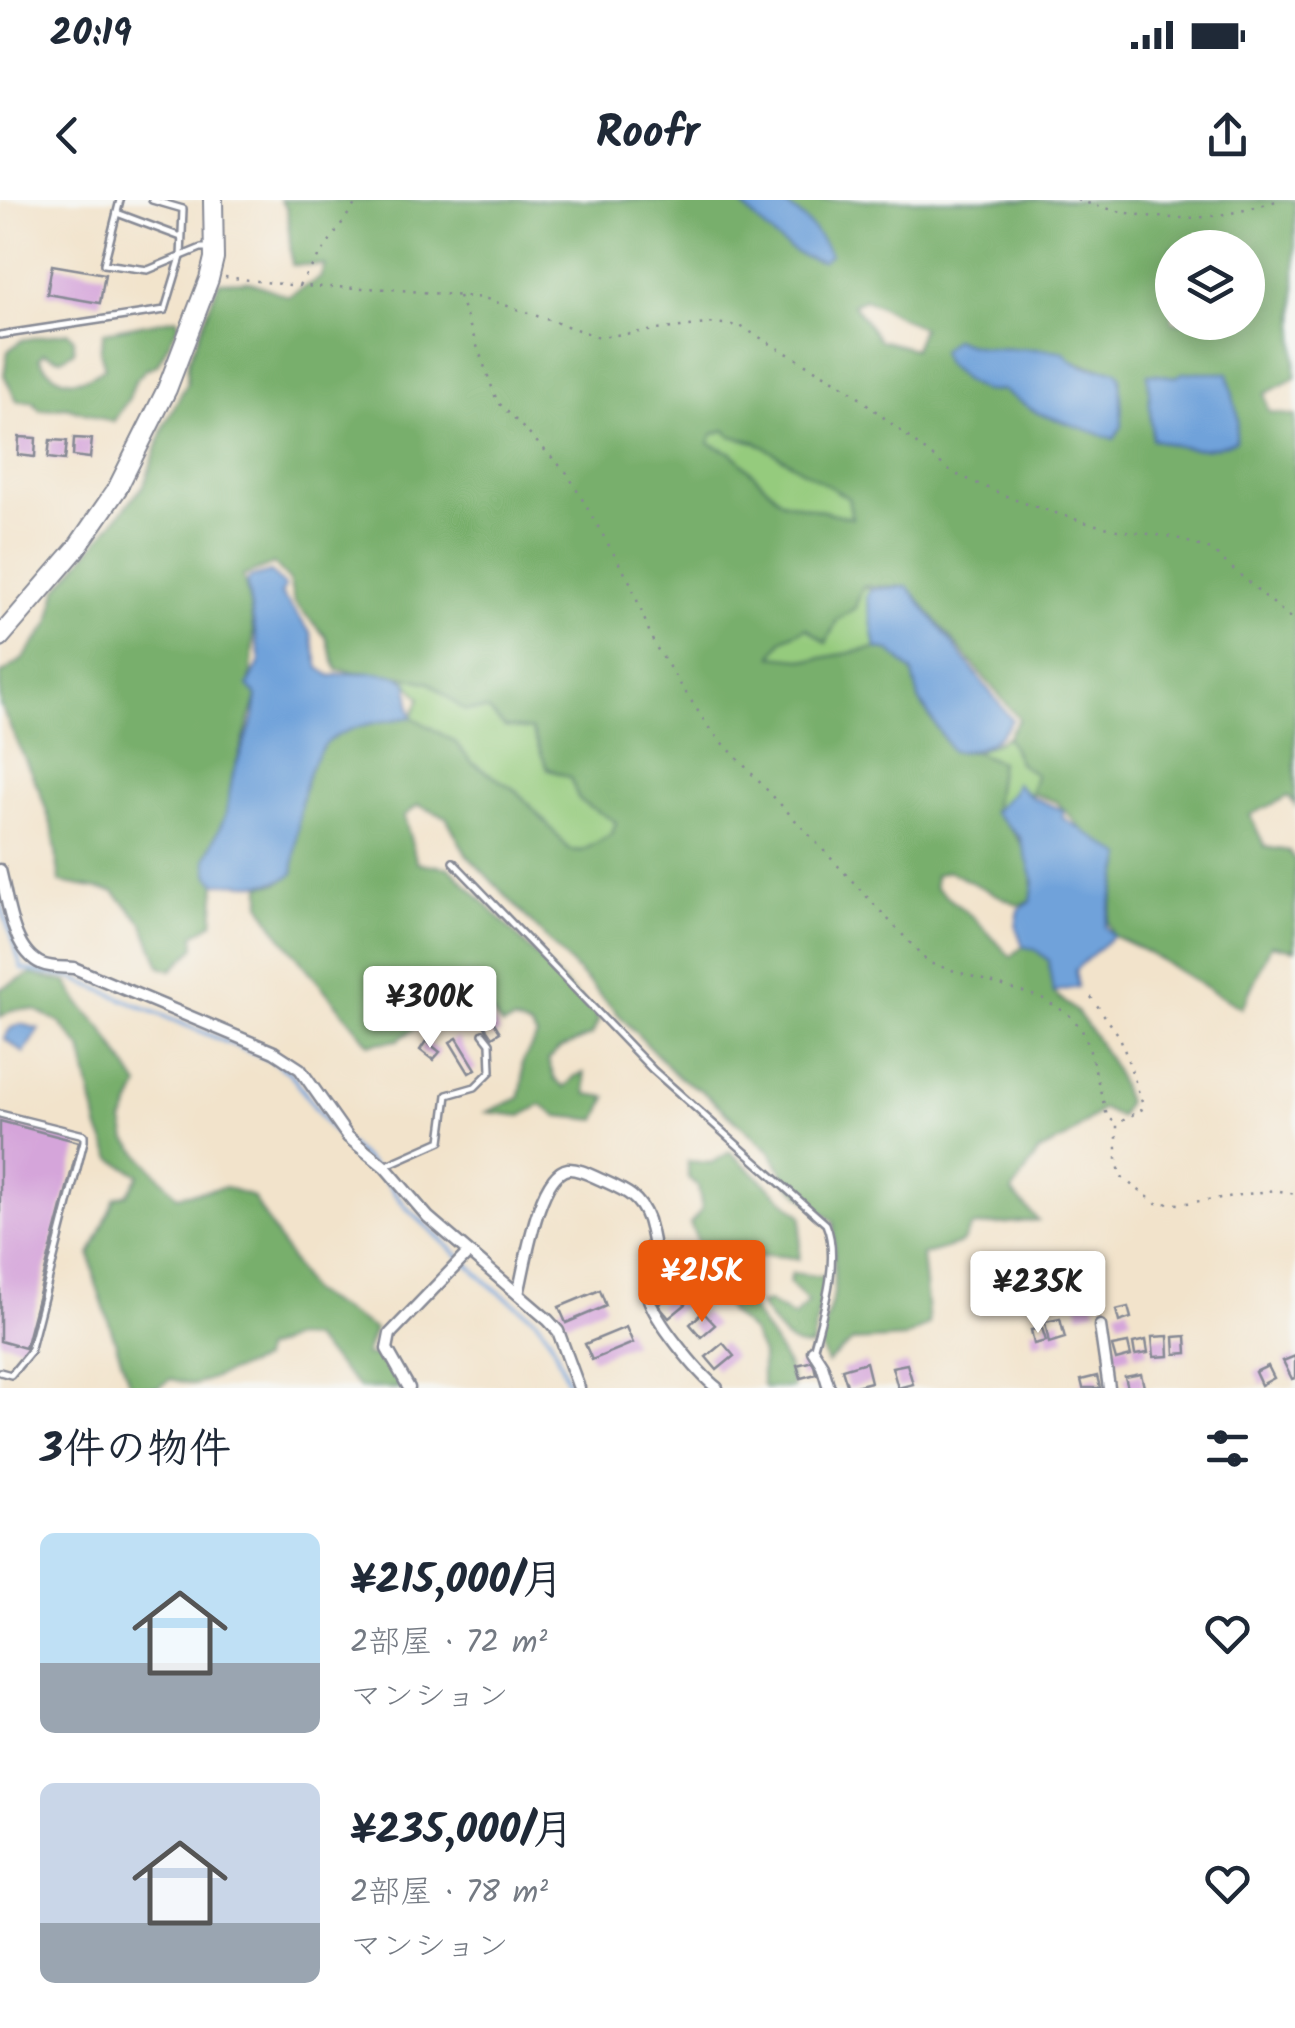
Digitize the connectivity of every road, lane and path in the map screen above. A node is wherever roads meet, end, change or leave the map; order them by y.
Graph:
1 (120, 200) edge
2 (152, 200) edge
3 (213, 200) edge
4 (358, 200) edge
5 (1077, 200) edge
6 (1279, 200) edge
7 (117, 214) junction
8 (182, 237) junction
9 (214, 248) junction
10 (181, 258) junction
11 (209, 278) junction
12 (298, 286) junction
13 (459, 295) junction
14 (0, 335) edge
15 (1295, 622) edge
16 (0, 637) edge
17 (452, 862) dead end
18 (0, 870) edge
19 (1091, 997) dead end
20 (484, 1034) dead end
21 (0, 1114) edge
22 (1117, 1124) junction
23 (385, 1167) junction
24 (1295, 1194) edge
25 (463, 1258) junction
26 (518, 1294) junction
27 (1100, 1326) dead end
28 (813, 1351) joint
29 (0, 1372) edge
30 (408, 1388) edge
31 (579, 1388) edge
32 (718, 1388) edge
33 (829, 1388) edge
34 (1109, 1388) edge

1 - 7 lane
2 - 8 lane
3 - 9 highway
4 - 12 path
5 - 6 path
7 - 8 lane
7 - 10 lane
8 - 10 lane
9 - 10 lane
9 - 11 highway
10 - 14 lane
11 - 12 path
11 - 16 highway
12 - 13 path
13 - 15 path
13 - 22 path
17 - 28 lane
18 - 23 street
19 - 22 path
20 - 23 lane
21 - 29 lane
22 - 24 path
23 - 25 street
25 - 26 street
25 - 30 street
26 - 31 street
26 - 32 street
27 - 34 street
28 - 33 street

